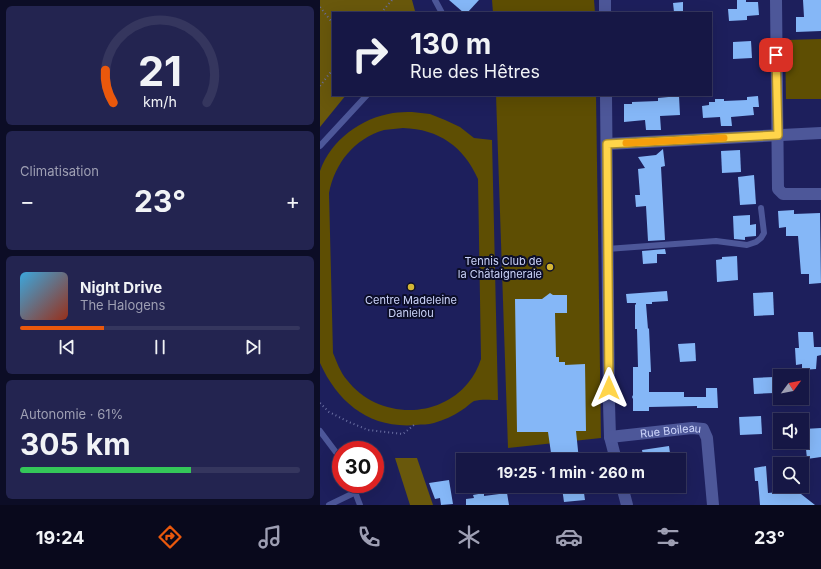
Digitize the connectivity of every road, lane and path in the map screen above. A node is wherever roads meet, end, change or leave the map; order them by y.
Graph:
1 (392, 0) edge
2 (435, 0) edge
3 (605, 0) edge
4 (776, 0) edge
5 (320, 7) edge
6 (382, 12) edge
7 (441, 12) edge
8 (605, 12) edge
9 (332, 24) edge
10 (332, 69) edge
11 (320, 86) edge
12 (366, 96) edge
13 (606, 96) edge
14 (821, 133) edge
15 (778, 135) junction
16 (607, 144) junction
17 (320, 146) edge
18 (821, 194) edge
19 (761, 208) dead end
20 (608, 249) junction
21 (320, 403) edge
22 (414, 425) dead end
23 (320, 431) edge
24 (610, 437) junction
25 (332, 447) edge
26 (614, 453) edge
27 (354, 493) edge
28 (356, 493) edge
29 (624, 493) edge
30 (328, 505) edge
31 (360, 505) edge
32 (627, 505) edge
33 (713, 505) edge

1 - 6 path
2 - 7 lane
3 - 8 street
4 - 15 street
5 - 9 path
10 - 11 path
12 - 17 lane
13 - 16 street
14 - 15 street
15 - 16 street
15 - 18 street
16 - 20 street
19 - 20 lane
20 - 24 street
21 - 22 path
23 - 25 lane
24 - 26 street
24 - 33 street, Rue Boileau
27 - 30 lane
28 - 31 lane
29 - 32 street

